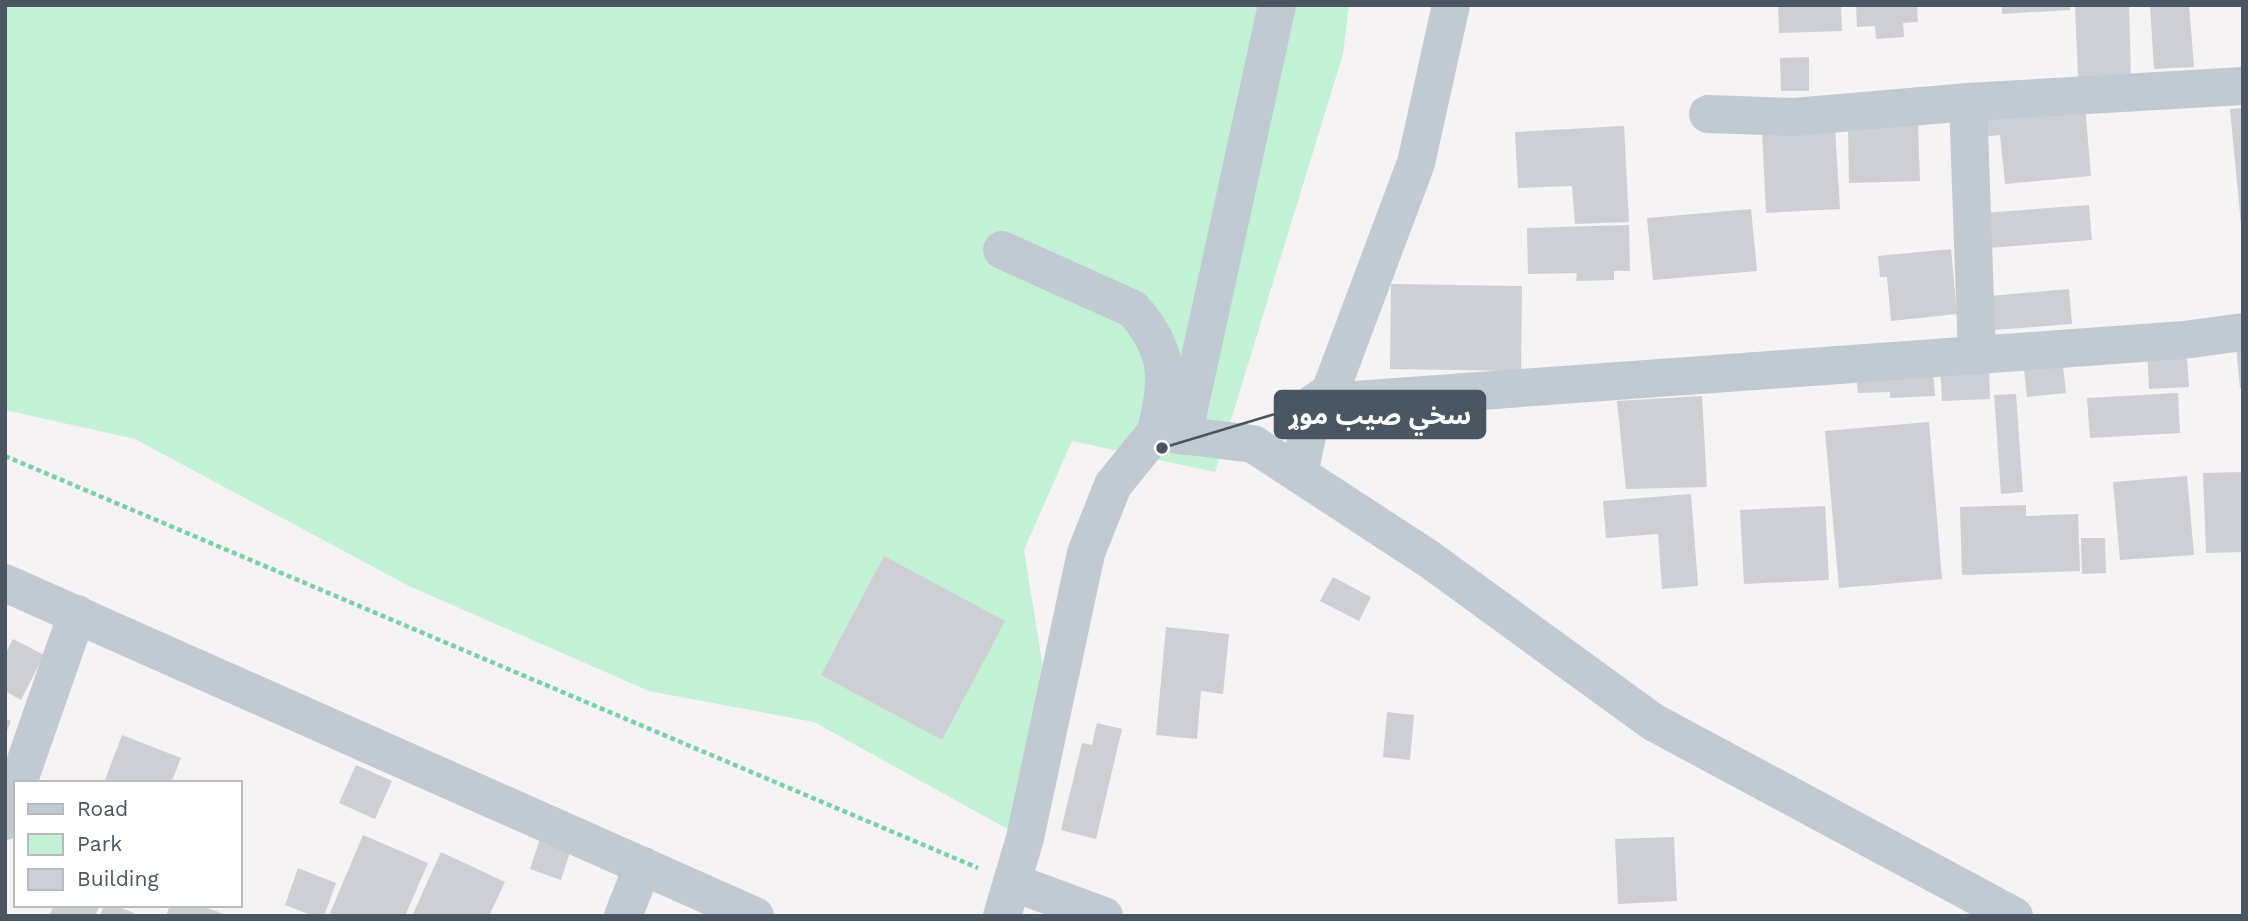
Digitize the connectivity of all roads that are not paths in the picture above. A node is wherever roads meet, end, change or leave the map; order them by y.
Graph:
1 (1277, 5) edge
2 (1451, 5) edge
3 (2243, 86) edge
4 (1968, 102) junction
5 (1708, 114) dead end
6 (1002, 250) dead end
7 (2243, 332) edge
8 (1977, 356) junction
9 (1314, 403) junction
10 (1169, 434) junction
11 (1299, 474) junction
12 (5, 583) edge
13 (77, 614) junction
14 (20, 781) edge
15 (14, 796) edge
16 (5, 821) edge
17 (643, 866) junction
18 (1007, 899) edge
19 (623, 916) edge
20 (755, 916) edge
21 (1104, 916) edge
22 (2014, 916) edge

1 - 10 street
2 - 9 street
3 - 4 street
4 - 5 street
4 - 8 street
6 - 10 street
7 - 8 street
8 - 9 street
9 - 11 street
10 - 11 street
10 - 18 street
11 - 22 street
12 - 13 street
13 - 14 street
13 - 17 street
15 - 16 street
17 - 19 street
17 - 20 street
18 - 21 street

